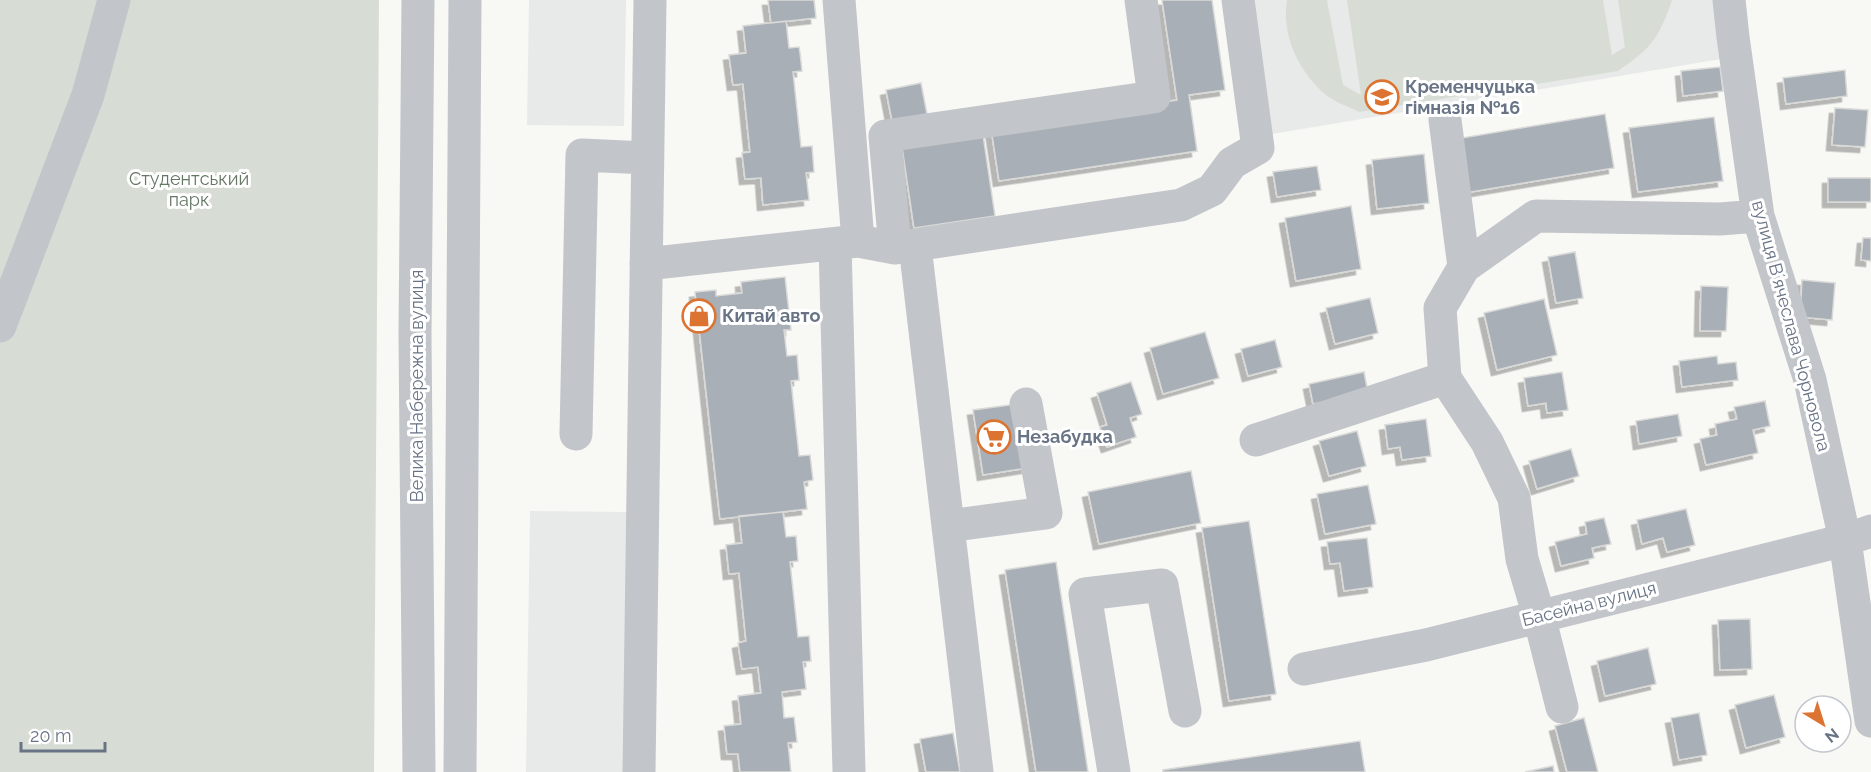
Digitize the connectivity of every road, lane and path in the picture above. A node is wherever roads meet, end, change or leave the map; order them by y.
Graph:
1 (114, 0) edge
2 (418, 0) edge
3 (465, 0) edge
4 (650, 0) edge
5 (839, 0) edge
6 (1141, 0) edge
7 (1238, 0) edge
8 (1730, 0) edge
9 (1445, 120) dead end
10 (647, 158) junction
11 (1758, 216) junction
12 (846, 242) junction
13 (905, 247) junction
14 (646, 264) junction
15 (1464, 267) junction
16 (0, 326) edge
17 (1445, 378) junction
18 (1026, 404) dead end
19 (576, 434) dead end
20 (1256, 440) dead end
21 (948, 526) junction
22 (1858, 535) edge
23 (1539, 616) junction
24 (1305, 669) dead end
25 (1562, 707) dead end
26 (1185, 711) dead end
27 (1871, 721) edge
28 (419, 772) edge
29 (460, 772) edge
30 (639, 772) edge
31 (849, 772) edge
32 (977, 772) edge
33 (1114, 772) edge

1 - 16 street
2 - 28 street, Велика Набережна вулиця
3 - 29 street
4 - 10 street
5 - 12 street
6 - 13 street
7 - 13 street
8 - 11 street, вулиця Вʼячеслава Чорновола
9 - 15 street
10 - 14 street
10 - 19 street
11 - 15 street
11 - 22 street, вулиця Вʼячеслава Чорновола
12 - 13 street
12 - 14 street
12 - 31 street
13 - 21 street
14 - 30 street
15 - 17 street
17 - 20 street
17 - 23 street
18 - 21 street
21 - 32 street
22 - 23 street, Басейна вулиця
22 - 27 street, вулиця Вʼячеслава Чорновола
23 - 24 street, Басейна вулиця
23 - 25 street
26 - 33 street

